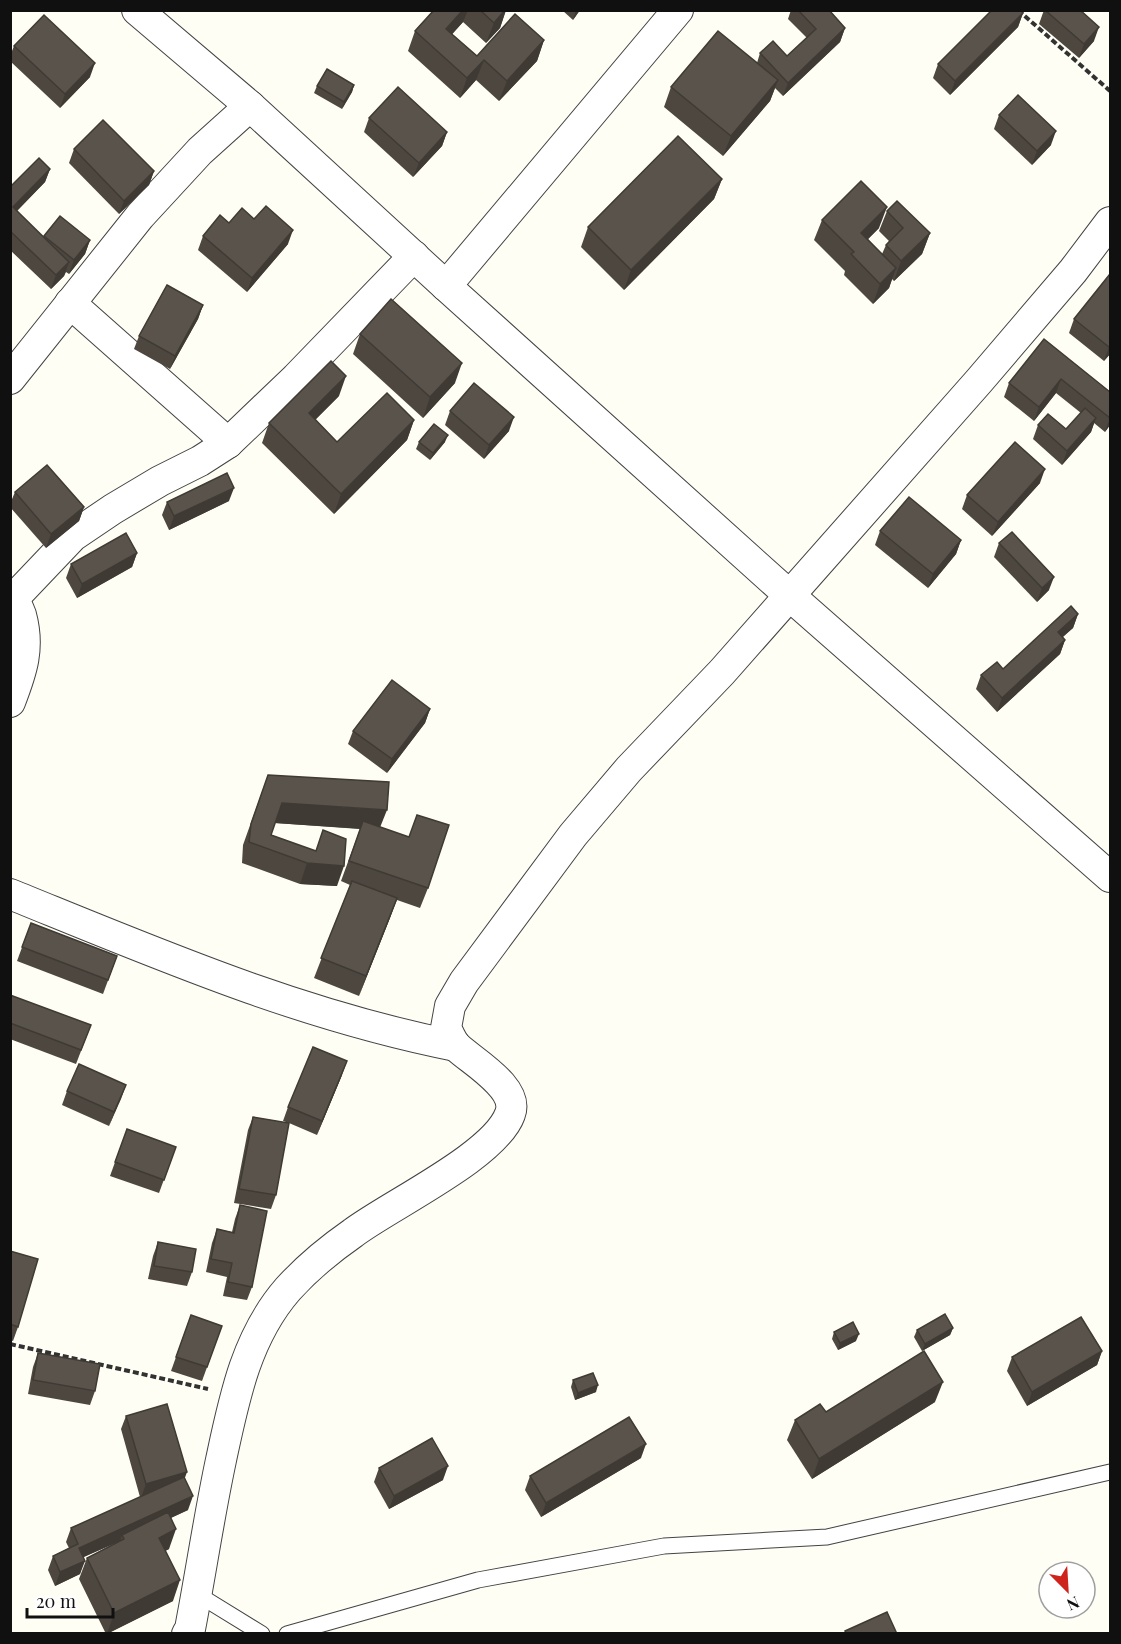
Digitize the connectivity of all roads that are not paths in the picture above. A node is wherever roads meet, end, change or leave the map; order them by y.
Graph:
1 (137, 10) edge
2 (678, 10) edge
3 (250, 106) junction
4 (1110, 222) edge
5 (414, 256) junction
6 (446, 286) junction
7 (70, 303) junction
8 (10, 379) edge
9 (228, 443) junction
10 (789, 595) junction
11 (12, 596) edge
12 (10, 702) edge
13 (1110, 877) edge
14 (10, 894) edge
15 (456, 1046) junction
16 (1110, 1472) edge
17 (196, 1594) junction
18 (187, 1634) edge
19 (262, 1634) edge
20 (287, 1634) edge

1 - 3 street
2 - 6 street
3 - 5 street
3 - 7 street
4 - 10 street
5 - 6 street
5 - 9 street
6 - 10 street
7 - 8 street
7 - 9 street
9 - 11 street
10 - 13 street
10 - 15 street
11 - 12 street
14 - 15 street
15 - 17 street
16 - 20 lane
17 - 18 street
17 - 19 lane

